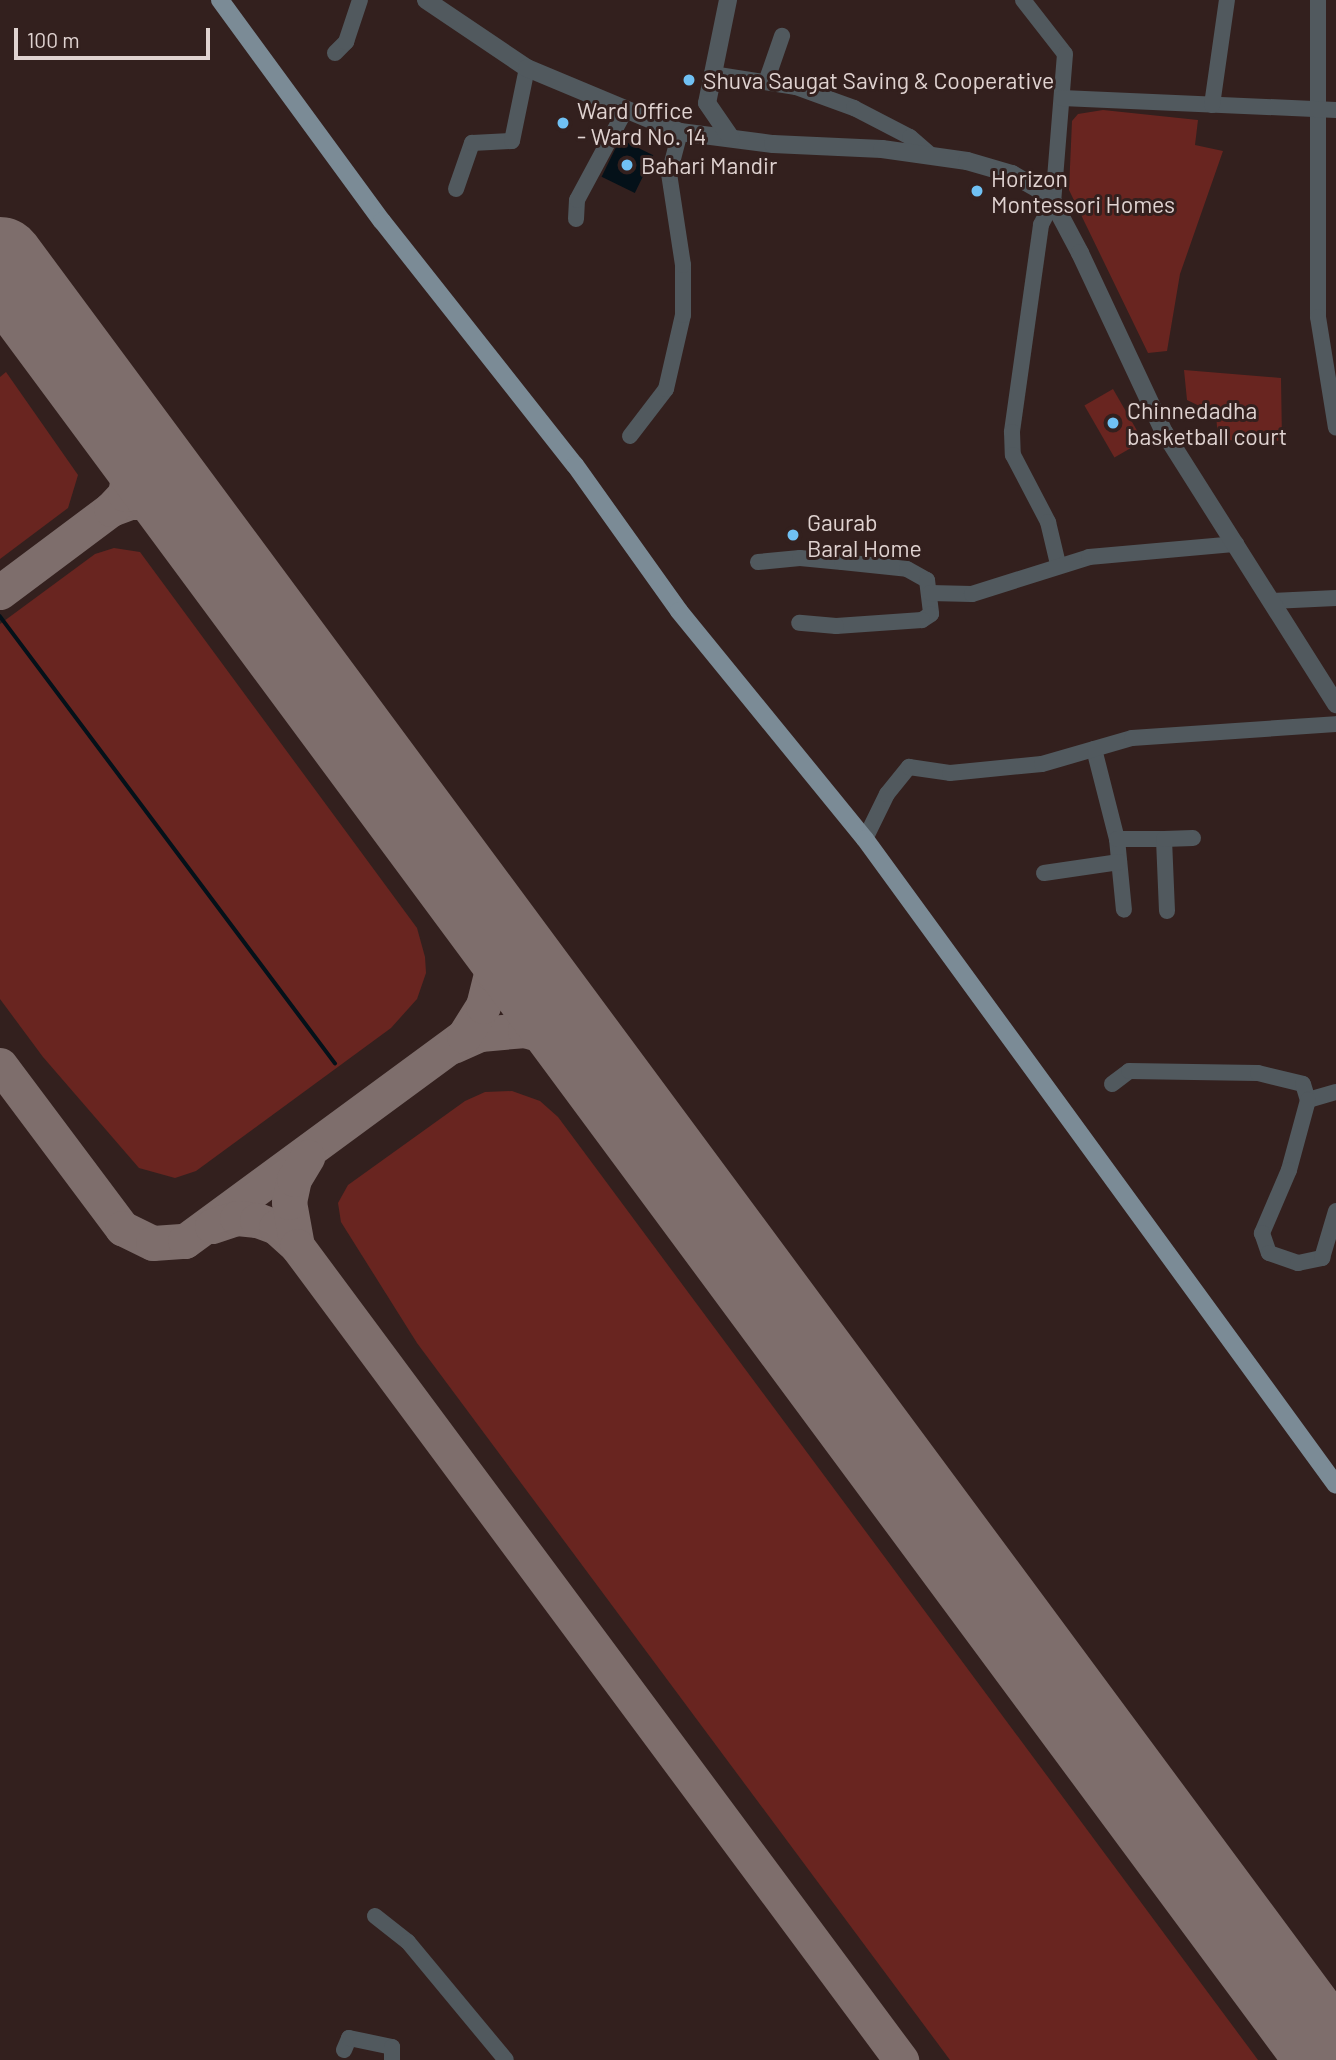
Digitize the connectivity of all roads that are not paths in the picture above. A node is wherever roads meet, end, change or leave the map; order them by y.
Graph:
1 (220, 0) edge
2 (360, 0) edge
3 (426, 0) edge
4 (728, 0) edge
5 (1023, 0) edge
6 (1227, 0) edge
7 (1318, 0) edge
8 (782, 36) dead end
9 (335, 53) dead end
10 (527, 68) junction
11 (712, 74) junction
12 (765, 82) junction
13 (1062, 98) junction
14 (1212, 105) junction
15 (1318, 109) junction
16 (1336, 110) edge
17 (625, 111) junction
18 (680, 132) junction
19 (731, 138) junction
20 (932, 156) junction
21 (456, 189) dead end
22 (1053, 202) junction
23 (576, 219) dead end
24 (1336, 428) edge
25 (630, 436) dead end
26 (1236, 544) junction
27 (758, 562) dead end
28 (1058, 564) junction
29 (930, 593) junction
30 (1336, 597) edge
31 (1272, 601) junction
32 (799, 623) dead end
33 (1336, 704) edge
34 (1336, 724) edge
35 (1094, 749) junction
36 (1193, 838) dead end
37 (865, 839) junction
38 (1116, 839) junction
39 (1164, 839) junction
40 (1119, 862) junction
41 (1044, 873) dead end
42 (1124, 910) dead end
43 (1167, 911) dead end
44 (1112, 1084) dead end
45 (1336, 1092) edge
46 (1308, 1100) junction
47 (1336, 1211) edge
48 (1336, 1485) edge
49 (376, 1916) dead end
50 (344, 2050) dead end
51 (392, 2060) edge
52 (506, 2060) edge

1 - 37 main road
2 - 9 street
3 - 10 street
4 - 11 street
5 - 13 street
6 - 14 street
7 - 15 street
8 - 12 street
10 - 17 street
10 - 21 street
11 - 12 street
11 - 19 street
12 - 20 street
13 - 14 street
13 - 22 street
14 - 15 street
15 - 16 street
15 - 24 street
17 - 18 street
17 - 23 street
18 - 19 street
18 - 25 street
19 - 20 street
20 - 22 street
22 - 26 street
22 - 28 street
26 - 28 street
26 - 31 street
27 - 29 street
28 - 29 street
29 - 32 street
30 - 31 street
31 - 33 street
34 - 35 street
35 - 37 street
35 - 38 street
36 - 39 street
37 - 48 main road
38 - 39 street
38 - 40 street
39 - 43 street
40 - 41 street
40 - 42 street
44 - 46 street
45 - 46 street
46 - 47 street
49 - 52 street
50 - 51 street

